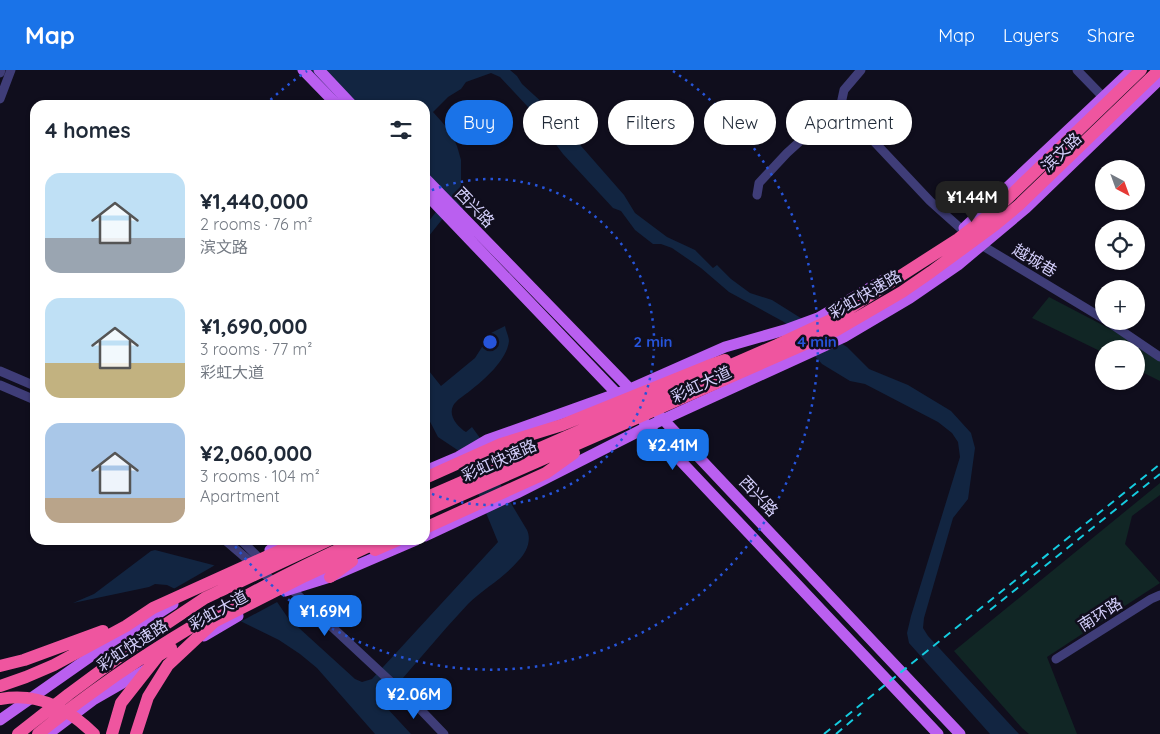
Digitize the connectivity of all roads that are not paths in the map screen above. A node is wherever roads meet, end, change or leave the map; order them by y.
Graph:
1 (11, 70) edge
2 (303, 70) edge
3 (319, 70) edge
4 (861, 70) edge
5 (1078, 70) edge
6 (1132, 70) edge
7 (1141, 70) edge
8 (1159, 70) edge
9 (1160, 79) edge
10 (1103, 97) junction
11 (0, 99) edge
12 (332, 100) edge
13 (347, 100) edge
14 (842, 100) edge
15 (1122, 116) junction
16 (796, 145) edge
17 (877, 145) edge
18 (430, 183) edge
19 (756, 195) dead end
20 (430, 199) edge
21 (962, 230) junction
22 (982, 245) junction
23 (1095, 314) edge
24 (1120, 330) edge
25 (783, 348) junction
26 (1160, 357) edge
27 (0, 371) edge
28 (0, 384) edge
29 (30, 384) edge
30 (630, 389) junction
31 (30, 398) edge
32 (664, 419) junction
33 (562, 425) junction
34 (648, 426) junction
35 (574, 453) junction
36 (430, 469) edge
37 (430, 476) edge
38 (430, 484) edge
39 (430, 496) edge
40 (430, 508) edge
41 (430, 518) edge
42 (430, 526) edge
43 (430, 534) edge
44 (232, 545) edge
45 (244, 545) edge
46 (278, 545) edge
47 (292, 545) edge
48 (318, 545) edge
49 (348, 545) edge
50 (380, 545) edge
51 (380, 545) edge
52 (404, 545) edge
53 (254, 560) junction
54 (330, 577) junction
55 (284, 592) junction
56 (1160, 595) edge
57 (153, 608) junction
58 (214, 622) junction
59 (1056, 659) dead end
60 (0, 666) edge
61 (0, 686) edge
62 (0, 699) edge
63 (0, 720) edge
64 (18, 734) edge
65 (38, 734) edge
66 (48, 734) edge
67 (94, 734) edge
68 (112, 734) edge
69 (136, 734) edge
70 (444, 734) edge
71 (938, 734) edge
72 (960, 734) edge

1 - 11 street
2 - 12 main road
3 - 13 main road
4 - 14 street
5 - 10 street
6 - 10 main road, 滨文路
7 - 25 highway, 彩虹快速路
8 - 25 highway, 彩虹快速路
9 - 15 main road, 滨文路
10 - 15 street
10 - 21 main road, 滨文路
15 - 22 main road, 滨文路
16 - 19 street
17 - 21 street, 越城巷
18 - 30 main road, 西兴路
20 - 34 main road, 西兴路
21 - 22 street, 越城巷
21 - 30 main road, 彩虹大道
22 - 23 street, 越城巷
22 - 32 main road, 彩虹大道
24 - 26 street
25 - 33 highway
25 - 35 highway
25 - 39 highway, 彩虹快速路
25 - 40 highway, 彩虹快速路
27 - 29 street
28 - 31 street
30 - 32 main road, 西兴路
30 - 36 main road, 彩虹大道
32 - 34 main road, 彩虹大道
32 - 72 main road, 西兴路
33 - 37 highway
33 - 38 highway
34 - 43 main road, 彩虹大道
34 - 71 main road, 西兴路
35 - 41 highway
35 - 42 highway
44 - 53 street
45 - 53 street
46 - 53 main road, 彩虹大道
47 - 57 highway
48 - 64 highway, 彩虹快速路
49 - 65 highway, 彩虹快速路
50 - 54 highway
51 - 58 highway
52 - 54 main road, 彩虹大道
53 - 55 street
53 - 63 main road, 彩虹大道
54 - 55 main road, 彩虹大道
55 - 66 main road, 彩虹大道
55 - 70 street
56 - 59 street, 南环路
57 - 60 highway
57 - 61 highway
58 - 68 highway
58 - 69 highway
62 - 67 highway

